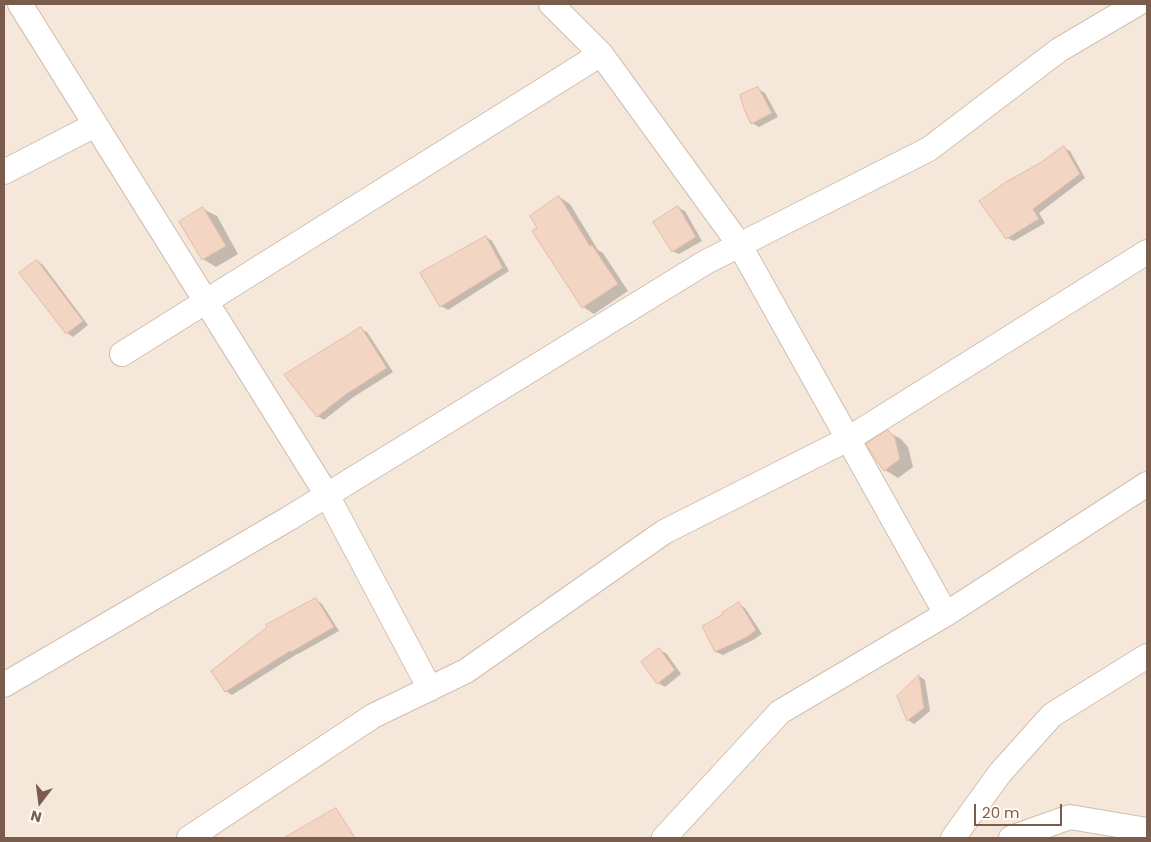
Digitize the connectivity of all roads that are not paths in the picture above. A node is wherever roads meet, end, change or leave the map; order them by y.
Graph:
1 (20, 4) edge
2 (551, 4) edge
3 (1137, 4) edge
4 (601, 54) junction
5 (95, 125) junction
6 (4, 172) edge
7 (739, 244) junction
8 (1147, 252) edge
9 (206, 301) junction
10 (122, 354) dead end
11 (848, 438) junction
12 (1147, 484) edge
13 (327, 495) junction
14 (946, 614) junction
15 (1147, 656) edge
16 (4, 685) edge
17 (430, 689) junction
18 (1147, 830) edge
19 (189, 838) edge
20 (664, 838) edge
21 (953, 838) edge
22 (1012, 838) edge

1 - 5 street
2 - 4 street
3 - 7 street
4 - 7 street
4 - 9 street
5 - 6 street
5 - 9 street
7 - 11 street
7 - 13 street
8 - 11 street
9 - 10 street
9 - 13 street
11 - 14 street
11 - 17 street
12 - 14 street
13 - 16 street
13 - 17 street
14 - 20 street
15 - 21 street
17 - 19 street
18 - 22 street

